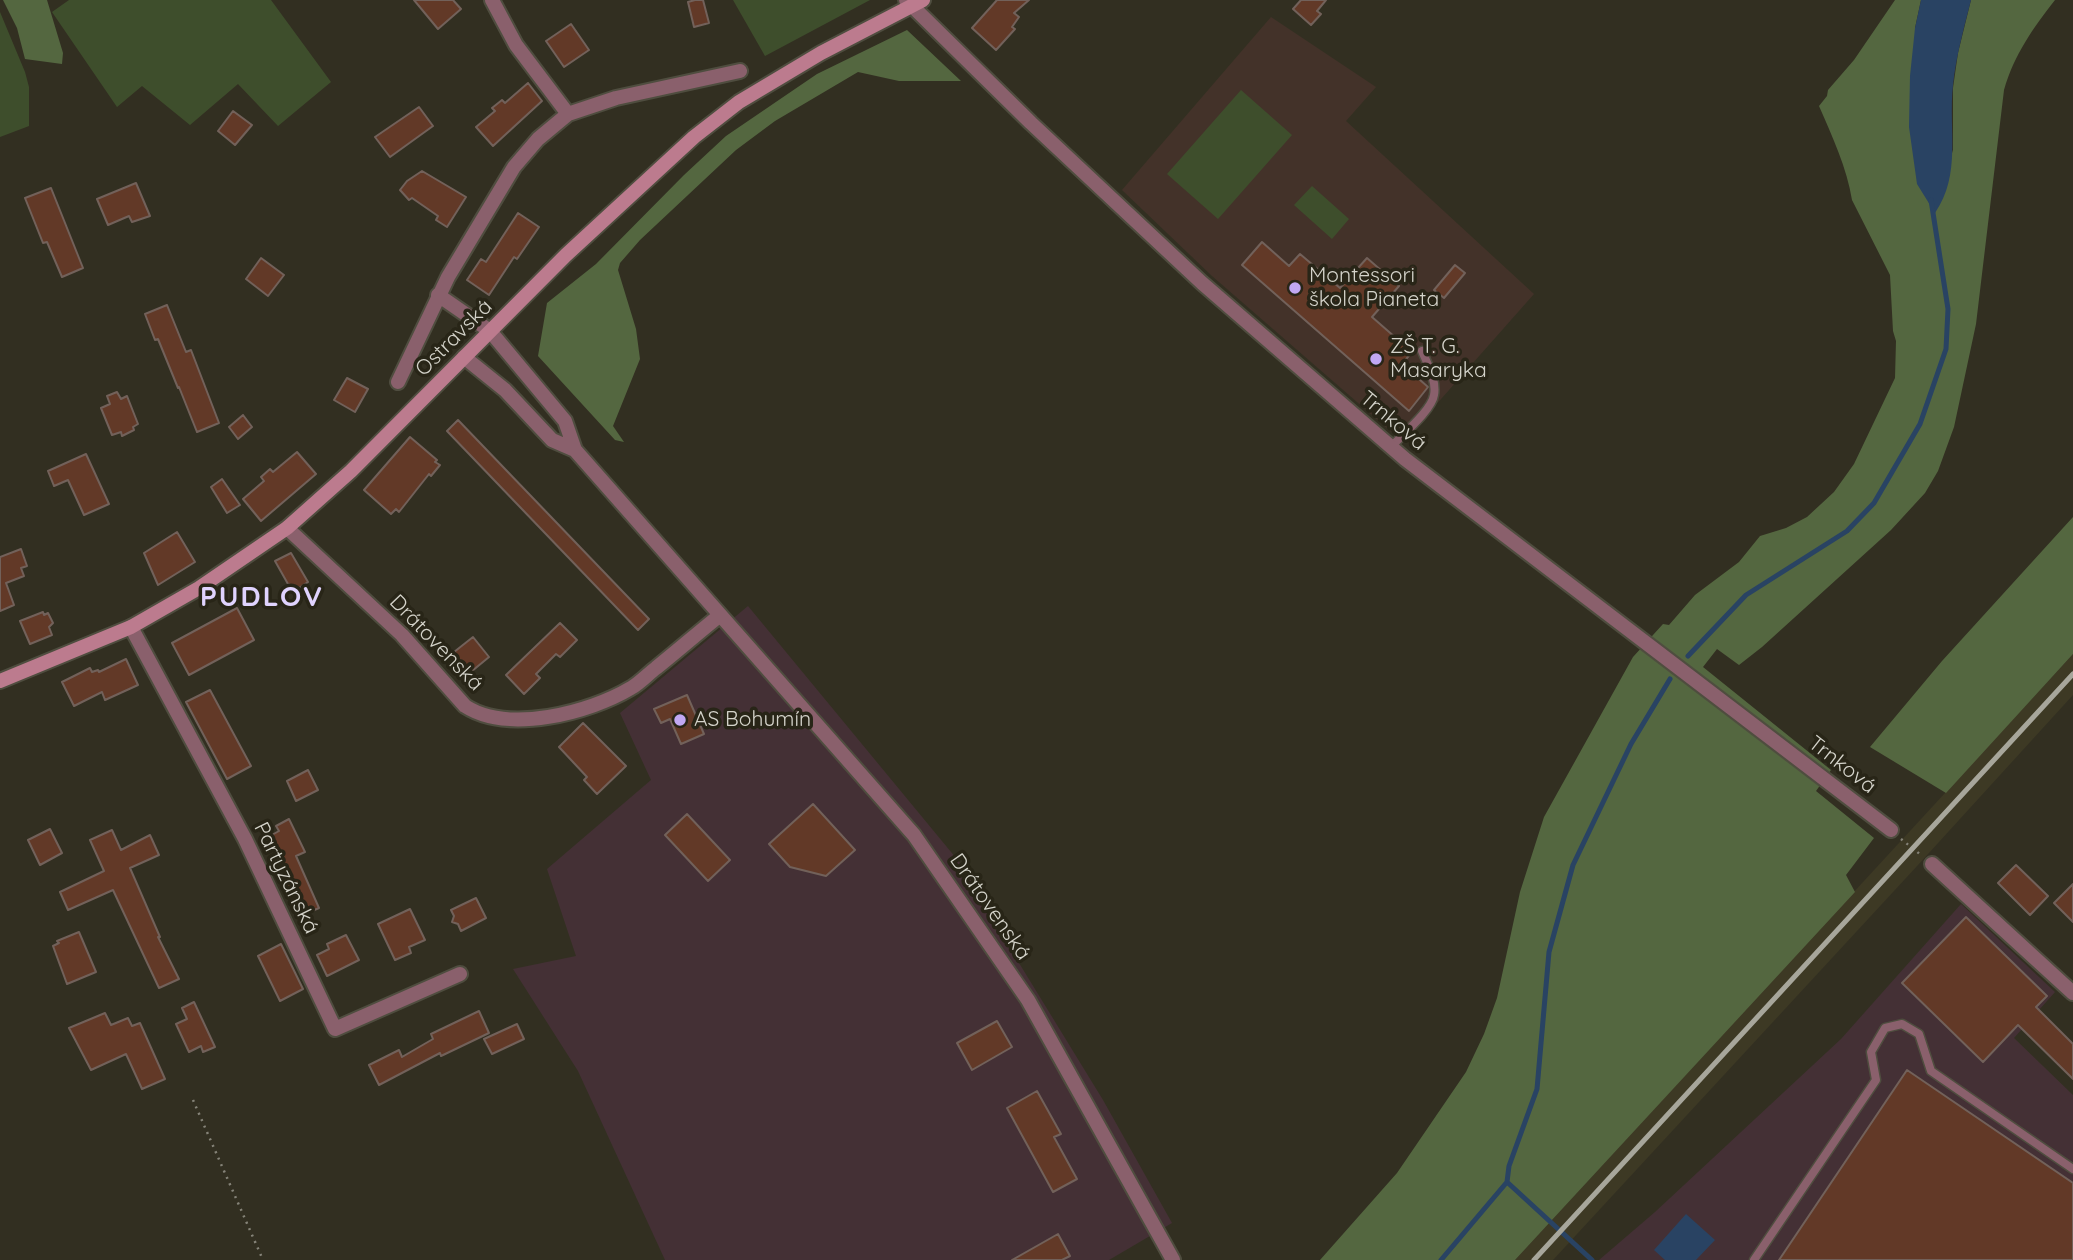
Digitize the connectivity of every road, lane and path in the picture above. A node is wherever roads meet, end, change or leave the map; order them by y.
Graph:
1 (492, 0) edge
2 (913, 2) edge
3 (740, 71) dead end
4 (568, 114) junction
5 (438, 295) junction
6 (490, 331) junction
7 (1422, 351) dead end
8 (464, 357) junction
9 (398, 382) dead end
10 (1391, 447) junction
11 (575, 450) junction
12 (287, 528) junction
13 (719, 616) junction
14 (131, 627) junction
15 (0, 681) edge
16 (1891, 830) dead end
17 (1908, 844) dead end
18 (1927, 860) joint
19 (460, 974) dead end
20 (2073, 993) edge
21 (193, 1100) dead end
22 (2073, 1169) edge
23 (262, 1260) edge
24 (1173, 1260) edge
25 (1754, 1260) edge

1 - 4 street
2 - 6 main road, Ostravská
2 - 10 street, Trnková
3 - 4 street, Ostravská
4 - 5 street, Ostravská
5 - 6 street, Drátovenská
5 - 9 street, Ostravská
6 - 8 main road, Ostravská
6 - 11 street, Drátovenská
7 - 10 lane
8 - 11 street, Drátovenská
8 - 12 main road, Ostravská
10 - 16 street, Trnková
11 - 13 street, Drátovenská
12 - 13 street, Drátovenská
12 - 14 main road, Ostravská
13 - 24 street, Drátovenská
14 - 15 main road, Ostravská
14 - 19 street, Partyzánská
17 - 18 path
18 - 20 street
21 - 23 path
22 - 25 lane

